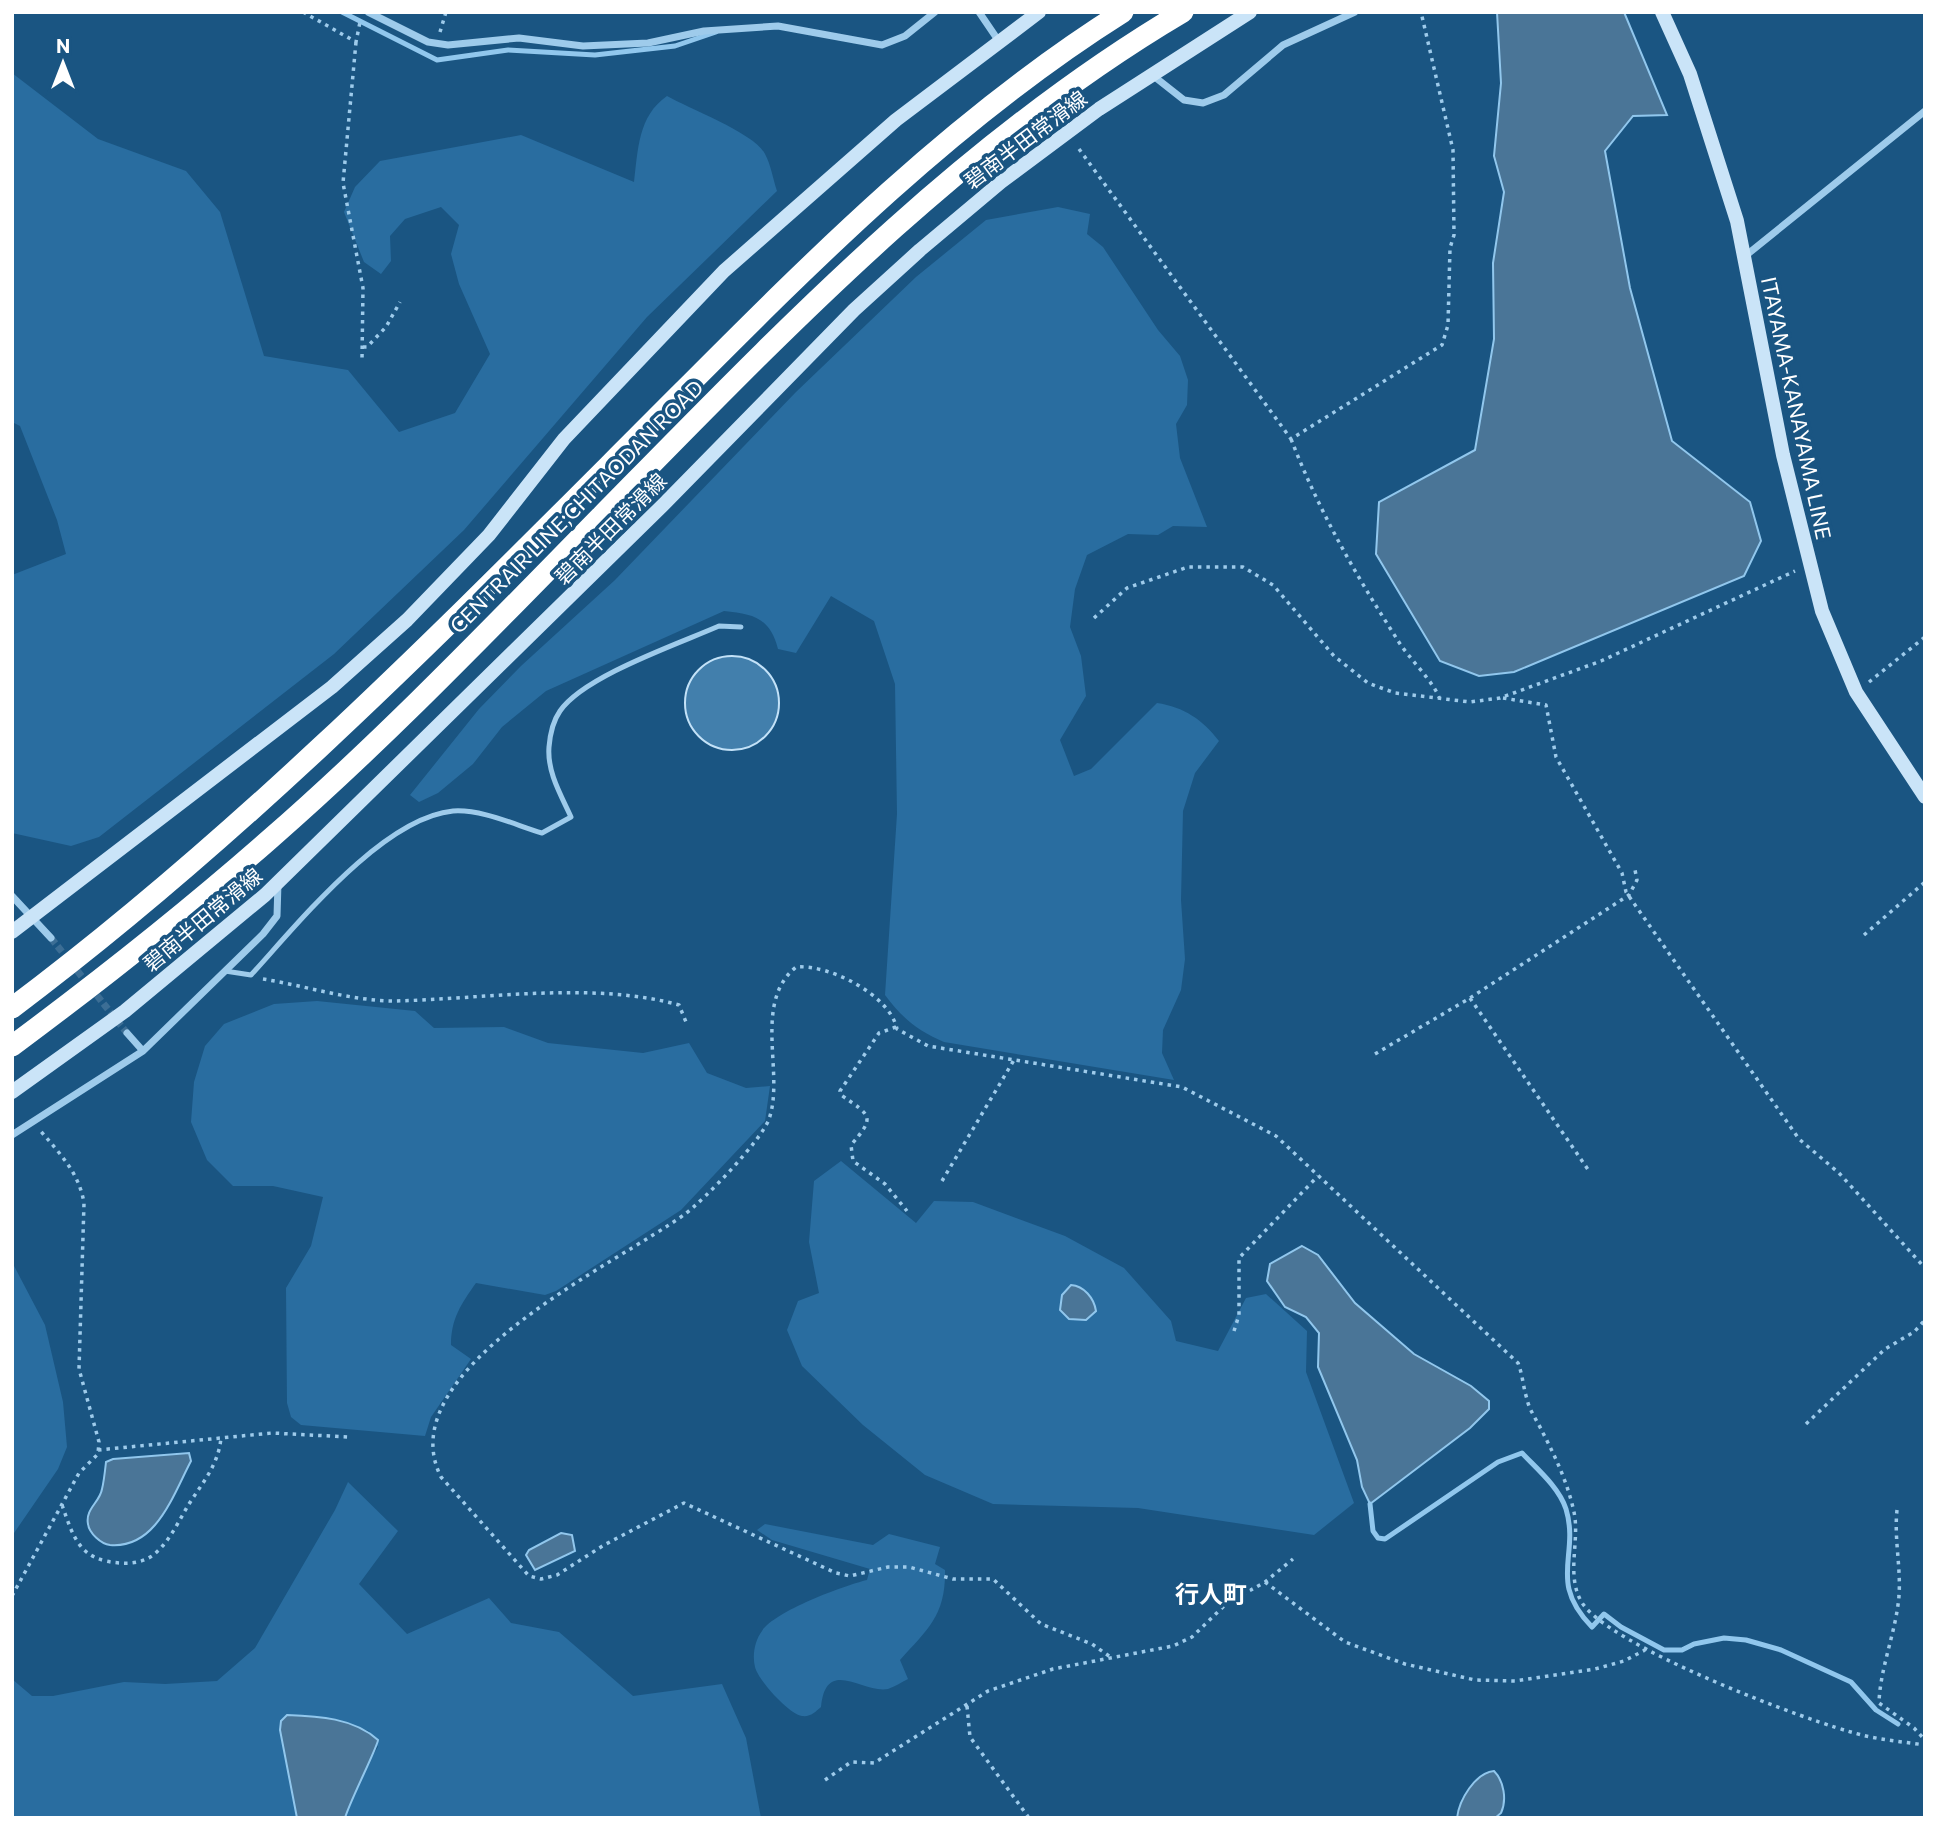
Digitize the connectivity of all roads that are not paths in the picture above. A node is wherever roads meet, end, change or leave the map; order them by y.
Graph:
1 (369, 12) edge
2 (935, 12) edge
3 (979, 12) edge
4 (1039, 12) edge
5 (1123, 12) edge
6 (1183, 12) edge
7 (1250, 12) edge
8 (1354, 12) edge
9 (1662, 12) edge
10 (998, 40) junction
11 (1151, 74) junction
12 (1925, 111) edge
13 (1743, 258) junction
14 (741, 627) dead end
15 (1925, 797) edge
16 (278, 882) junction
17 (12, 896) edge
18 (33, 917) junction
19 (12, 932) edge
20 (51, 938) tunnel mouth
21 (225, 971) junction
22 (12, 1007) edge
23 (127, 1033) tunnel mouth
24 (12, 1046) edge
25 (143, 1051) junction
26 (12, 1092) edge
27 (12, 1135) edge

1 - 2 street
3 - 10 street
4 - 10 main road
5 - 22 highway, CENTRAIR LINE;CHITAODAN ROAD
6 - 24 highway, CENTRAIR LINE;CHITAODAN ROAD
7 - 11 main road, 碧南半田常滑線
8 - 11 street
9 - 13 main road, ITAYAMA-KANAYAMA LINE
10 - 18 main road
11 - 16 main road, 碧南半田常滑線
12 - 13 street
13 - 15 main road, ITAYAMA-KANAYAMA LINE
14 - 21 lane
16 - 21 street
16 - 26 main road, 碧南半田常滑線
17 - 18 street
18 - 19 main road
18 - 20 street
21 - 25 street
23 - 25 street
25 - 27 street

